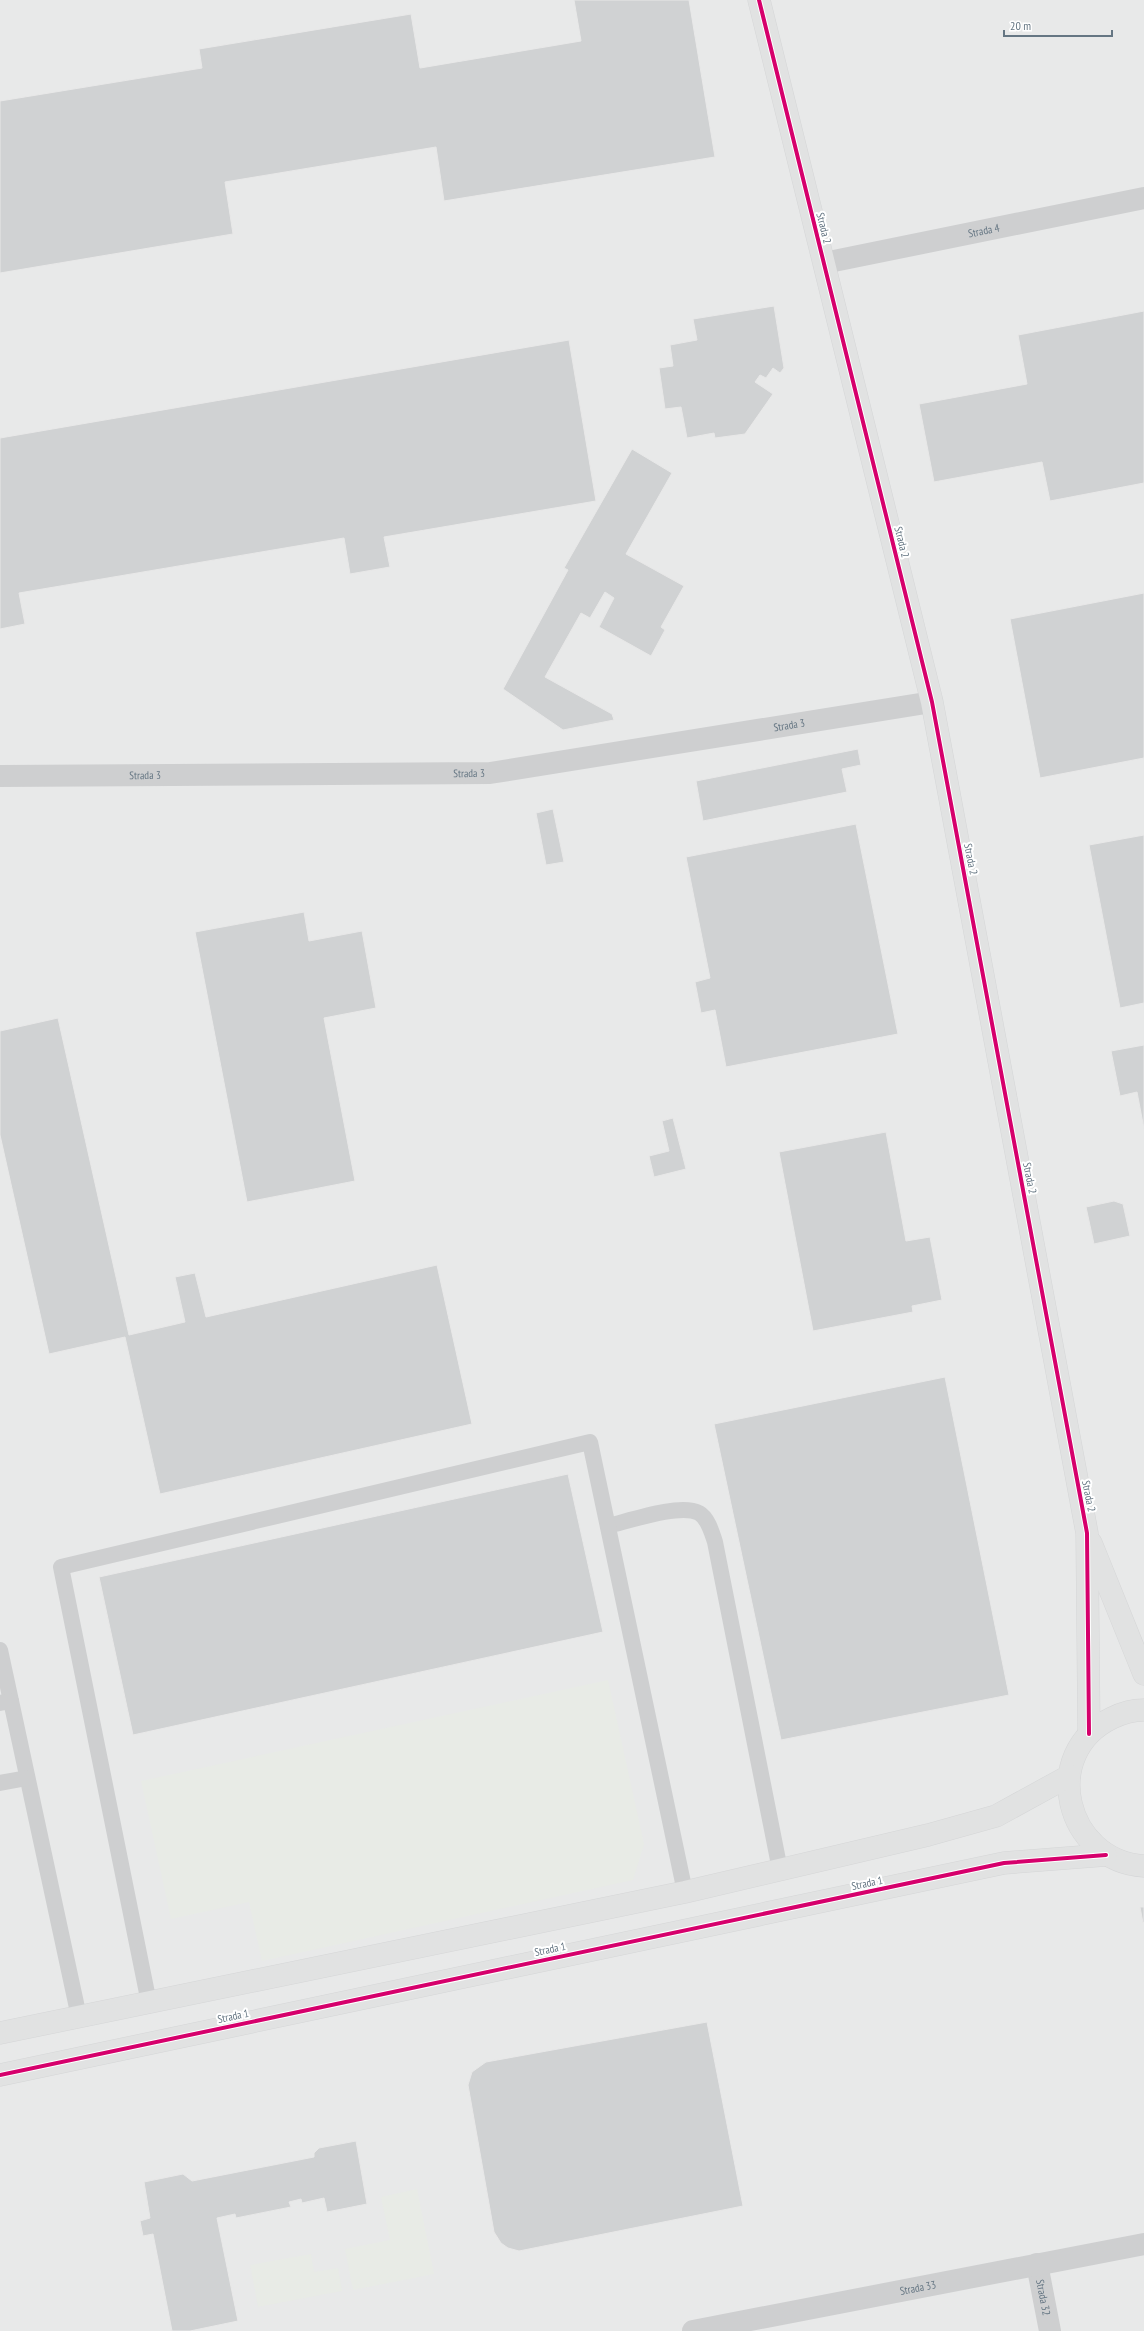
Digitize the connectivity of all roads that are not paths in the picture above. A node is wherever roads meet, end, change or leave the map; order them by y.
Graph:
1 (759, 0) edge
2 (1144, 198) edge
3 (824, 263) junction
4 (932, 702) junction
5 (0, 776) edge
6 (608, 1526) junction
7 (1087, 1533) junction
8 (0, 1650) edge
9 (1144, 1674) edge
10 (5, 1702) edge
11 (1144, 1710) edge
12 (1089, 1734) junction
13 (1069, 1776) junction
14 (27, 1778) junction
15 (0, 1783) edge
16 (1106, 1855) junction
17 (1144, 1866) edge
18 (780, 1870) junction
19 (685, 1892) junction
20 (149, 2003) junction
21 (79, 2017) junction
22 (0, 2033) edge
23 (0, 2075) edge
24 (1144, 2244) edge
25 (1037, 2264) junction
26 (692, 2331) edge
27 (1050, 2331) edge

1 - 3 street, Strada 2
2 - 3 street, Strada 4
3 - 4 street, Strada 2
4 - 5 street, Strada 3
4 - 7 street, Strada 2
6 - 18 lane
6 - 19 lane
6 - 20 lane
7 - 9 street, Strada 2
7 - 12 street, Strada 2
8 - 10 lane
10 - 14 lane
11 - 12 street
12 - 13 street
13 - 16 street
13 - 18 street
14 - 15 lane
14 - 21 lane
16 - 17 street
16 - 23 street, Strada 1
18 - 19 street
19 - 20 street
20 - 21 street
21 - 22 street
24 - 25 street, Strada 33
25 - 26 street, Strada 33
25 - 27 street, Strada 32

